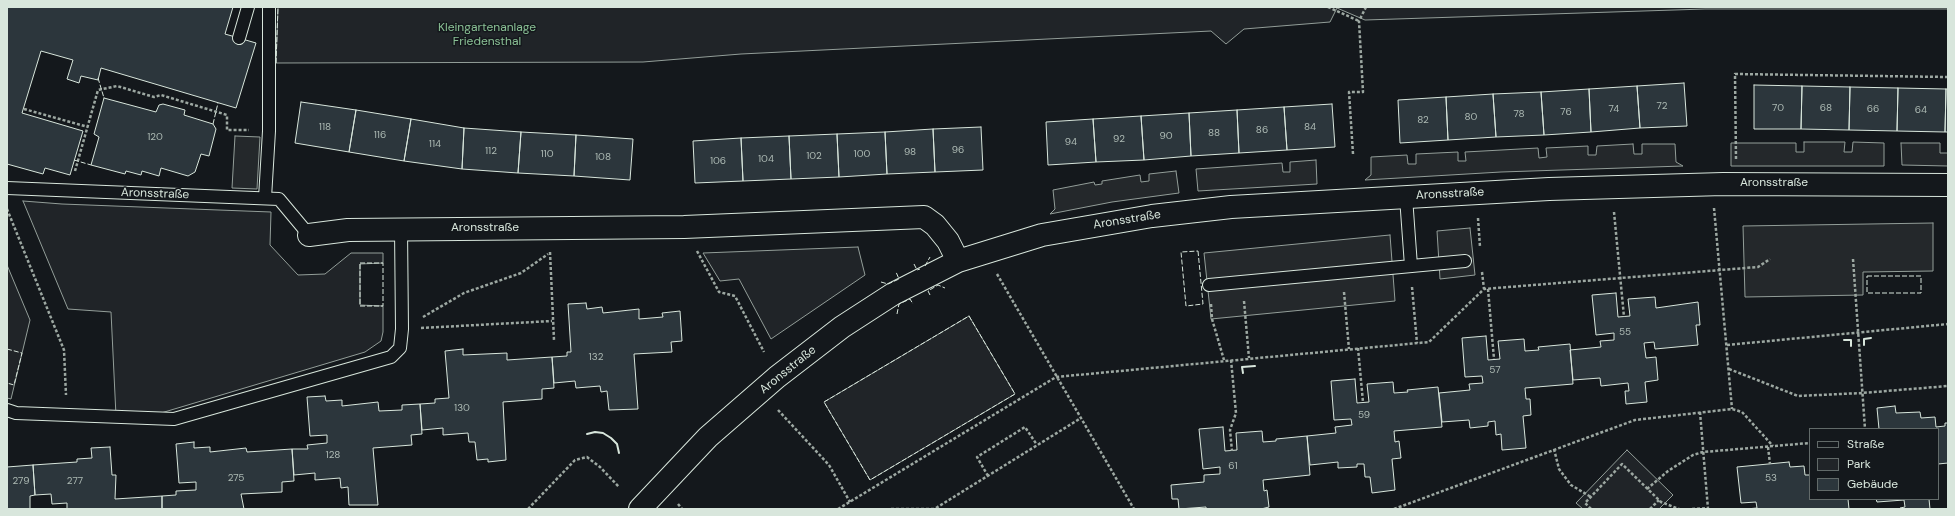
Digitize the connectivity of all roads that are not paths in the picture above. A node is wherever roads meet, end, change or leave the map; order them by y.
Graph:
1 (248, 7) edge
2 (269, 7) edge
3 (239, 38) dead end
4 (1948, 185) edge
5 (7, 188) edge
6 (1406, 197) junction
7 (265, 198) junction
8 (401, 229) junction
9 (309, 235) joint
10 (958, 261) junction
11 (1465, 261) dead end
12 (1411, 266) junction
13 (1209, 285) dead end
14 (7, 410) edge
15 (640, 509) edge

1 - 3 lane
2 - 7 lane
4 - 6 street, Aronsstraße
5 - 7 lane, Aronsstraße
6 - 10 street, Aronsstraße
6 - 12 lane
7 - 9 lane, Aronsstraße
8 - 9 street, Aronsstraße
8 - 10 street, Aronsstraße
8 - 14 lane
10 - 15 street, Aronsstraße
11 - 12 lane
12 - 13 lane

